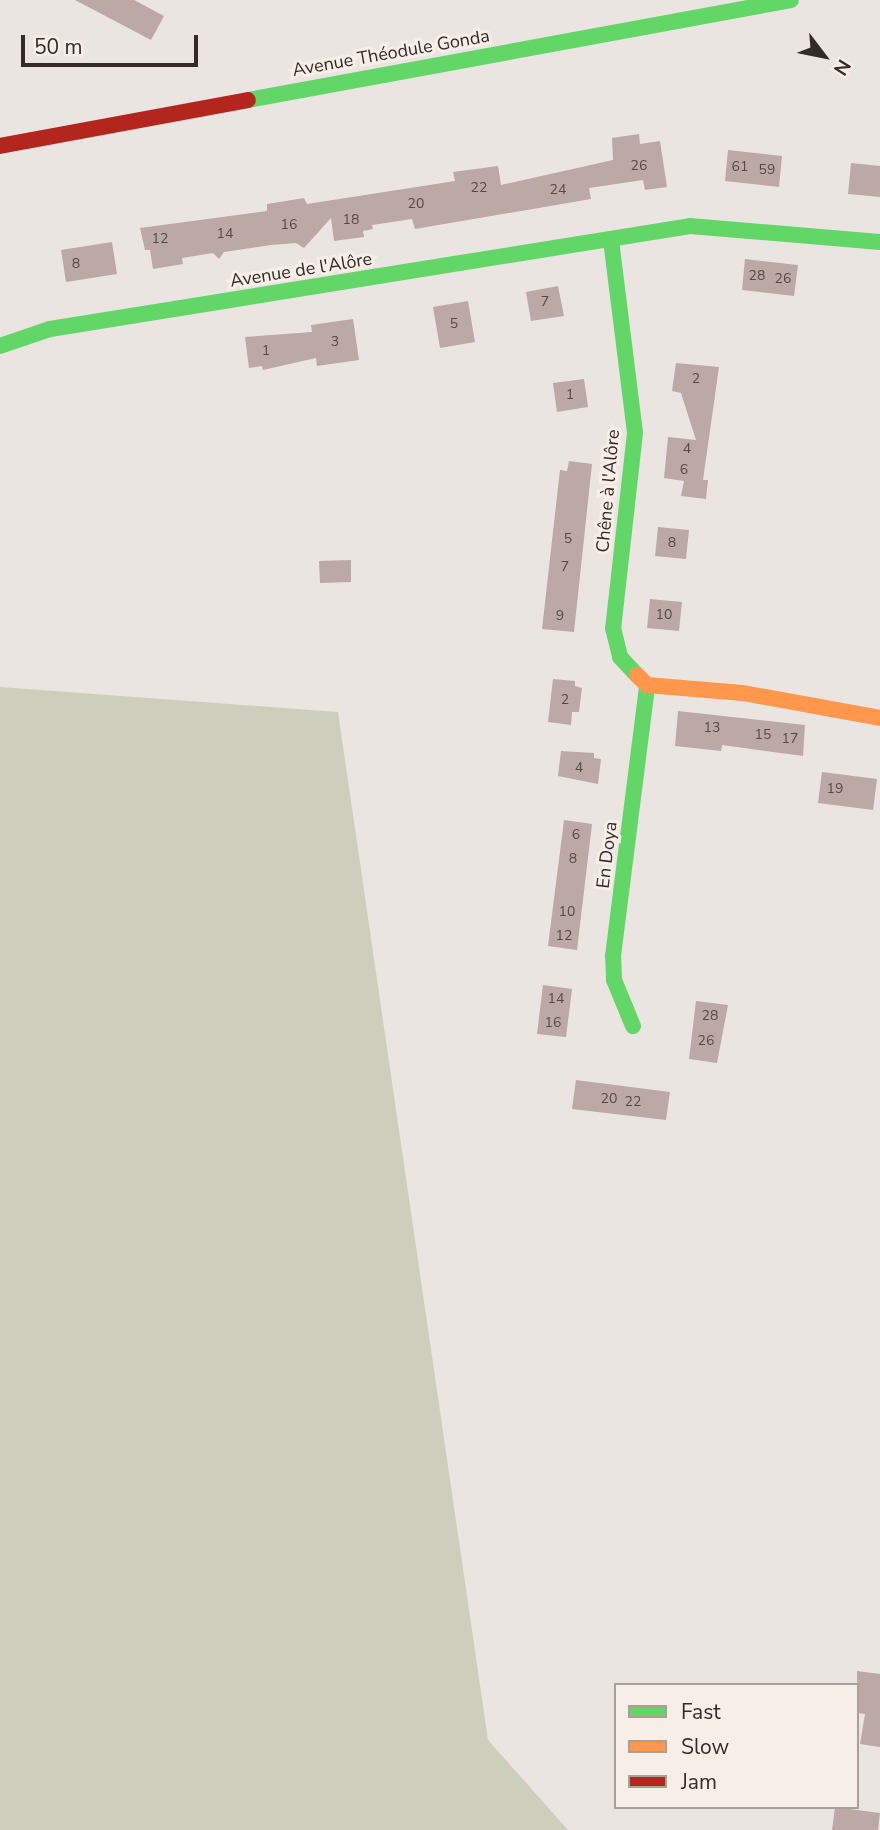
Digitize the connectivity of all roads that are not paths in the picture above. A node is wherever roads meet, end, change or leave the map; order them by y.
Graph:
1 (790, 0) edge
2 (0, 146) edge
3 (611, 240) junction
4 (880, 242) edge
5 (0, 346) edge
6 (647, 685) junction
7 (880, 718) edge
8 (633, 1026) dead end

1 - 2 street, Avenue Théodule Gonda
3 - 4 street
3 - 5 street, Avenue de l'Alôre
3 - 6 street, Chêne à l'Alôre
6 - 7 street
6 - 8 street, En Doya

